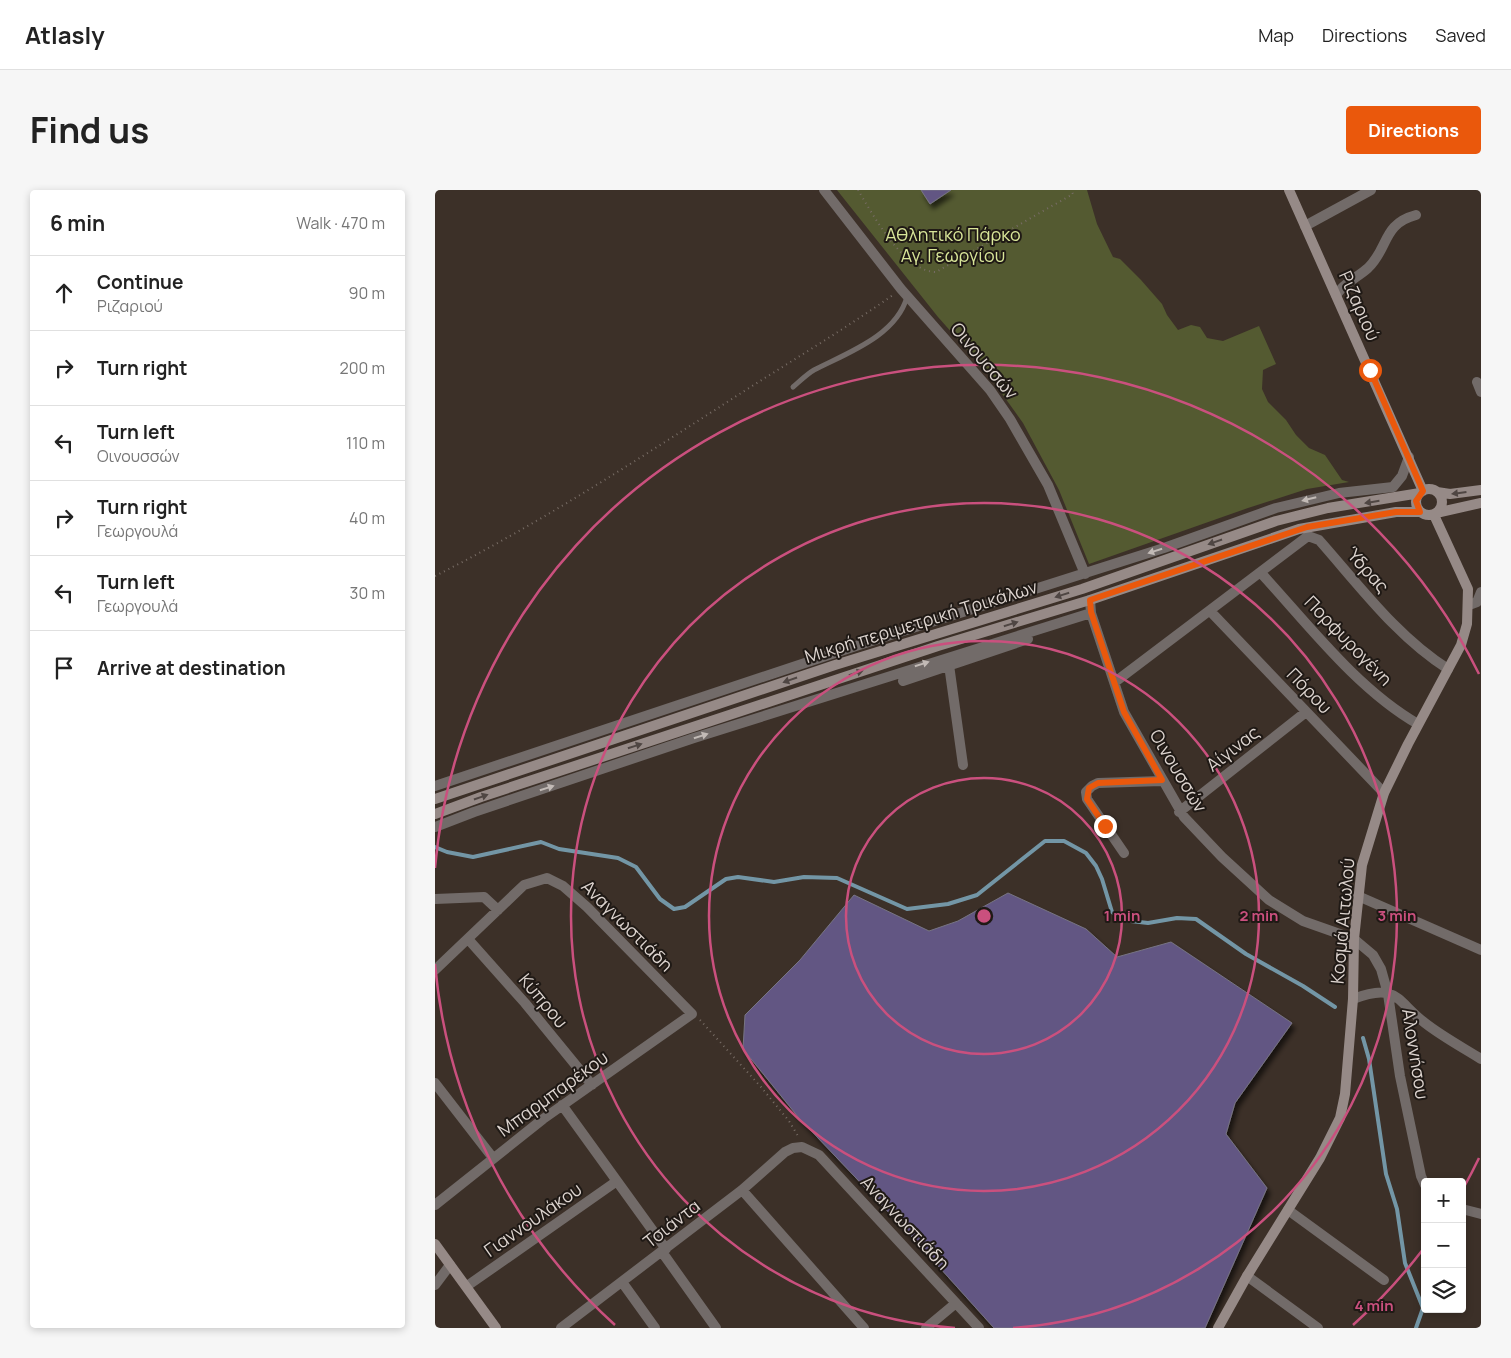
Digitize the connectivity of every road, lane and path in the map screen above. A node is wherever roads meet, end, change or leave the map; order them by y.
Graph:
1 (824, 190) edge
2 (858, 190) edge
3 (1071, 190) edge
4 (1289, 190) edge
5 (1371, 190) edge
6 (1416, 215) dead end
7 (1305, 226) junction
8 (904, 293) junction
9 (1336, 295) junction
10 (793, 387) dead end
11 (1409, 458) junction
12 (1481, 490) edge
13 (1421, 492) junction
14 (1437, 492) junction
15 (1481, 503) edge
16 (1420, 512) junction
17 (1435, 514) junction
18 (1261, 573) junction
19 (1085, 574) junction
20 (435, 576) edge
21 (1481, 592) edge
22 (1090, 600) junction
23 (1476, 604) edge
24 (1211, 612) junction
25 (1091, 615) junction
26 (949, 665) junction
27 (1448, 669) junction
28 (903, 681) dead end
29 (1115, 682) junction
30 (1306, 712) junction
31 (1418, 724) junction
32 (963, 765) dead end
33 (1162, 780) junction
34 (435, 786) edge
35 (1384, 793) junction
36 (435, 799) edge
37 (1179, 812) junction
38 (435, 814) edge
39 (435, 827) edge
40 (1125, 853) dead end
41 (1358, 896) junction
42 (435, 899) edge
43 (499, 910) junction
44 (467, 939) junction
45 (1354, 939) junction
46 (1481, 950) edge
47 (435, 970) edge
48 (1388, 994) junction
49 (1353, 999) junction
50 (692, 1014) junction
51 (1481, 1059) edge
52 (435, 1083) edge
53 (592, 1085) junction
54 (562, 1105) junction
55 (802, 1147) junction
56 (493, 1158) junction
57 (1422, 1178) edge
58 (617, 1181) junction
59 (742, 1190) junction
60 (435, 1206) edge
61 (1288, 1210) junction
62 (1466, 1210) edge
63 (1481, 1214) edge
64 (435, 1244) edge
65 (665, 1250) junction
66 (450, 1265) junction
67 (1247, 1276) junction
68 (1384, 1280) dead end
69 (622, 1282) junction
70 (435, 1285) edge
71 (467, 1286) junction
72 (956, 1303) junction
73 (1220, 1326) edge
74 (496, 1328) edge
75 (561, 1328) edge
76 (655, 1328) edge
77 (716, 1328) edge
78 (864, 1328) edge
79 (927, 1328) edge
80 (979, 1328) edge
81 (1318, 1328) edge

1 - 8 street, Οινουσσών
2 - 3 path
4 - 7 main road, Ριζαριού
5 - 7 street
6 - 9 street
7 - 9 main road, Ριζαριού
8 - 10 lane
8 - 19 street, Οινουσσών
8 - 20 path
9 - 11 main road, Ριζαριού
11 - 13 main road, Ριζαριού
11 -> 19 street
12 -> 14 main road, Μικρή περιμετρική Τρικάλων
13 - 14 main road, Μικρή περιμετρική Τρικάλων
13 - 16 main road
13 -> 36 main road, Μικρή περιμετρική Τρικάλων
14 - 17 main road
15 - 17 main road, Μικρή περιμετρική Τρικάλων
16 - 17 main road, Μικρή περιμετρική Τρικάλων
16 - 22 main road, Μικρή περιμετρική Τρικάλων
17 - 23 main road, Κοσμά Αιτωλού
18 - 24 street, Ύδρας
18 - 27 street, Ύδρας
18 - 31 street, Πορφυρογένη
19 - 34 street
21 - 23 street
22 - 25 street, Οινουσσών
38 -> 22 main road, Μικρή περιμετρική Τρικάλων
23 - 27 main road, Κοσμά Αιτωλού
24 - 29 street, Ύδρας
24 - 30 street, Πόρου
25 - 26 street
25 - 29 street, Οινουσσών
39 -> 25 street
26 - 28 street
26 - 32 street
27 - 31 main road, Κοσμά Αιτωλού
29 - 33 street, Οινουσσών
30 - 35 street, Πόρου
30 - 37 street, Αίγινας
31 - 35 main road, Κοσμά Αιτωλού
33 - 37 street, Οινουσσών
33 - 40 street
35 - 41 main road, Κοσμά Αιτωλού
37 - 45 street, Οινουσσών
41 - 45 main road, Κοσμά Αιτωλού
41 - 46 street
42 - 43 street
43 - 44 street
43 - 50 street, Αναγνωστιάδη
44 - 47 street
44 - 53 street, Κύπρου
45 - 48 street, Αλοννήσου
45 - 49 main road, Κοσμά Αιτωλού
48 - 49 street
48 - 51 street
48 - 57 street, Αλοννήσου
49 - 61 main road, Κοσμά Αιτωλού
50 - 53 street, Μπαρμπαρέκου
50 - 55 path
52 - 56 street
53 - 54 street, Μπαρμπαρέκου
54 - 56 street, Μπαρμπαρέκου
54 - 58 street
55 - 59 street, Τσιάντα
55 - 72 street, Αναγνωστιάδη
56 - 60 street, Μπαρμπαρέκου
58 - 65 street
58 - 71 street, Γιαννουλάκου
59 - 65 street, Τσιάντα
59 - 78 street
61 - 67 main road, Κοσμά Αιτωλού
61 - 68 street
62 - 63 street
64 - 66 main road
65 - 69 street, Τσιάντα
65 - 77 street
66 - 70 street
66 - 71 main road
67 - 73 main road, Κοσμά Αιτωλού
67 - 81 street
69 - 75 street, Τσιάντα
69 - 76 street
71 - 74 main road
72 - 79 street
72 - 80 street, Αναγνωστιάδη

